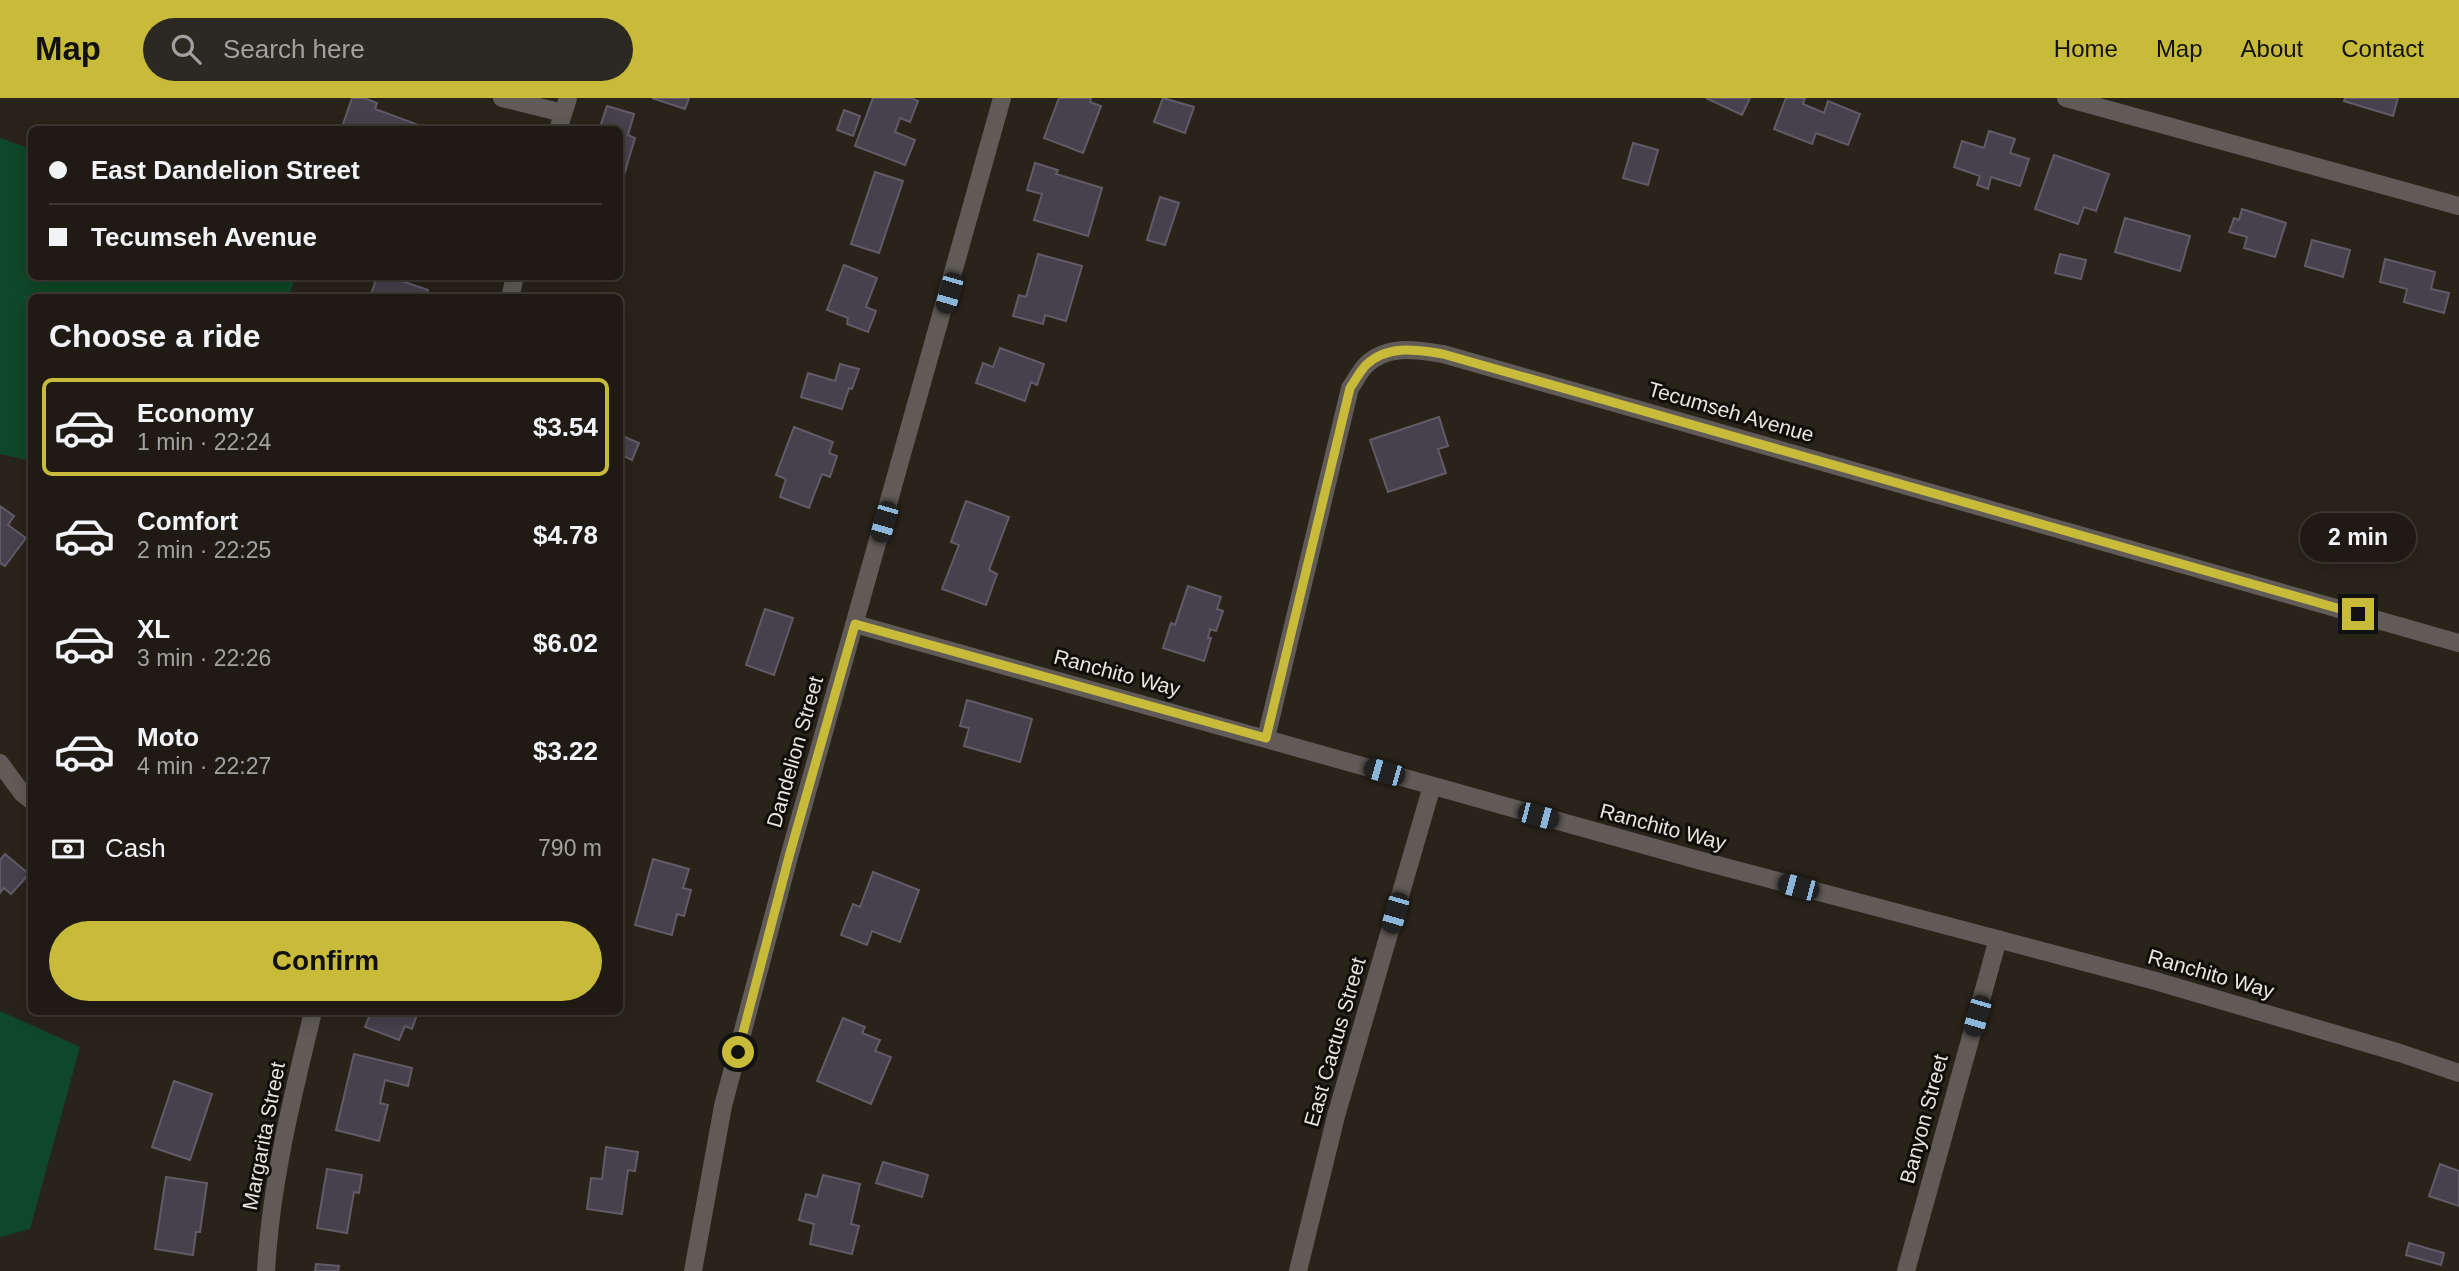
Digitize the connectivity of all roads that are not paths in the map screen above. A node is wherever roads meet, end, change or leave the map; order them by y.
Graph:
1 (502, 98) edge
2 (1002, 98) edge
3 (2066, 98) edge
4 (563, 113) edge
5 (2459, 206) edge
6 (855, 624) junction
7 (2459, 643) edge
8 (1266, 738) junction
9 (0, 763) edge
10 (1432, 786) junction
11 (28, 798) edge
12 (1998, 939) junction
13 (312, 1015) edge
14 (2459, 1073) edge
15 (266, 1271) edge
16 (693, 1271) edge
17 (1298, 1271) edge
18 (1906, 1271) edge

1 - 4 street
2 - 6 street, Dandelion Street
3 - 5 street
6 - 8 street, Ranchito Way
6 - 16 street, Dandelion Street
7 - 8 street, Tecumseh Avenue
8 - 10 street, Ranchito Way
9 - 11 street
10 - 12 street, Ranchito Way
10 - 17 street, East Cactus Street
12 - 14 street, Ranchito Way
12 - 18 street, Banyon Street
13 - 15 street, Margarita Street

